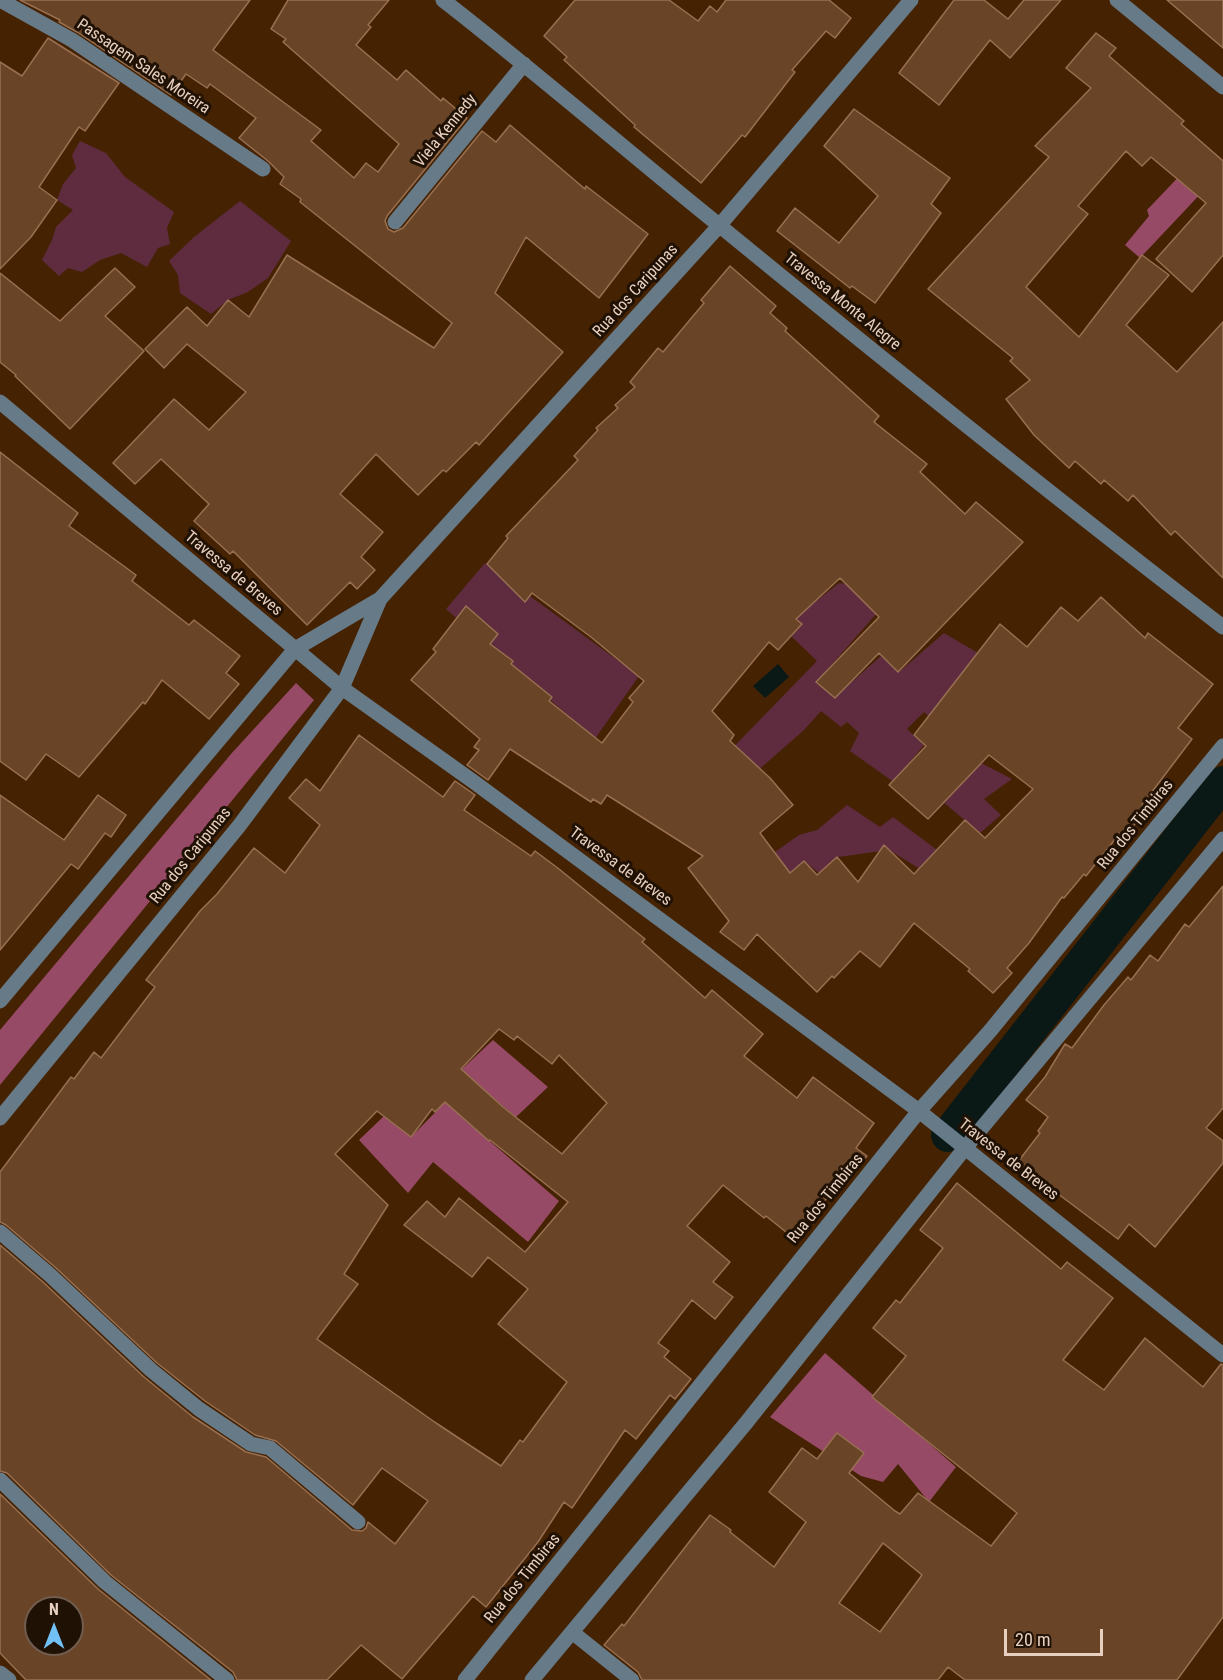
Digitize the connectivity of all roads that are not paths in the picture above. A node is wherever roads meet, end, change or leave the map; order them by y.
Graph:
1 (0, 0) edge
2 (443, 0) edge
3 (911, 0) edge
4 (1117, 0) edge
5 (524, 64) junction
6 (1223, 87) edge
7 (263, 170) dead end
8 (395, 222) dead end
9 (719, 226) junction
10 (0, 402) edge
11 (380, 598) junction
12 (1223, 627) edge
13 (295, 649) junction
14 (342, 688) junction
15 (1223, 747) edge
16 (1223, 839) edge
17 (0, 1001) edge
18 (919, 1111) junction
19 (0, 1118) edge
20 (965, 1148) junction
21 (0, 1232) edge
22 (1223, 1355) edge
23 (0, 1480) edge
24 (358, 1522) dead end
25 (572, 1632) junction
26 (0, 1673) edge
27 (9, 1680) edge
28 (227, 1680) edge
29 (465, 1680) edge
30 (532, 1680) edge
31 (632, 1680) edge

1 - 7 street, Passagem Sales Moreira
2 - 5 street, Travessa Monte Alegre
3 - 9 street, Rua dos Caripunas
4 - 6 street
5 - 8 street, Viela Kennedy
5 - 9 street, Travessa Monte Alegre
9 - 11 street, Rua dos Caripunas
9 - 12 street, Travessa Monte Alegre
10 - 13 street, Travessa de Breves
11 - 13 street, Rua dos Caripunas
11 - 14 street, Rua dos Caripunas
13 - 14 street, Travessa de Breves
13 - 17 street, Rua dos Caripunas
14 - 18 street, Travessa de Breves
14 - 19 street, Rua dos Caripunas
15 - 18 street, Rua dos Timbiras
16 - 20 street
18 - 20 street, Travessa de Breves
18 - 29 street, Rua dos Timbiras
20 - 22 street, Travessa de Breves
20 - 25 street
21 - 24 street
23 - 28 street
25 - 30 street
25 - 31 street
26 - 27 street

